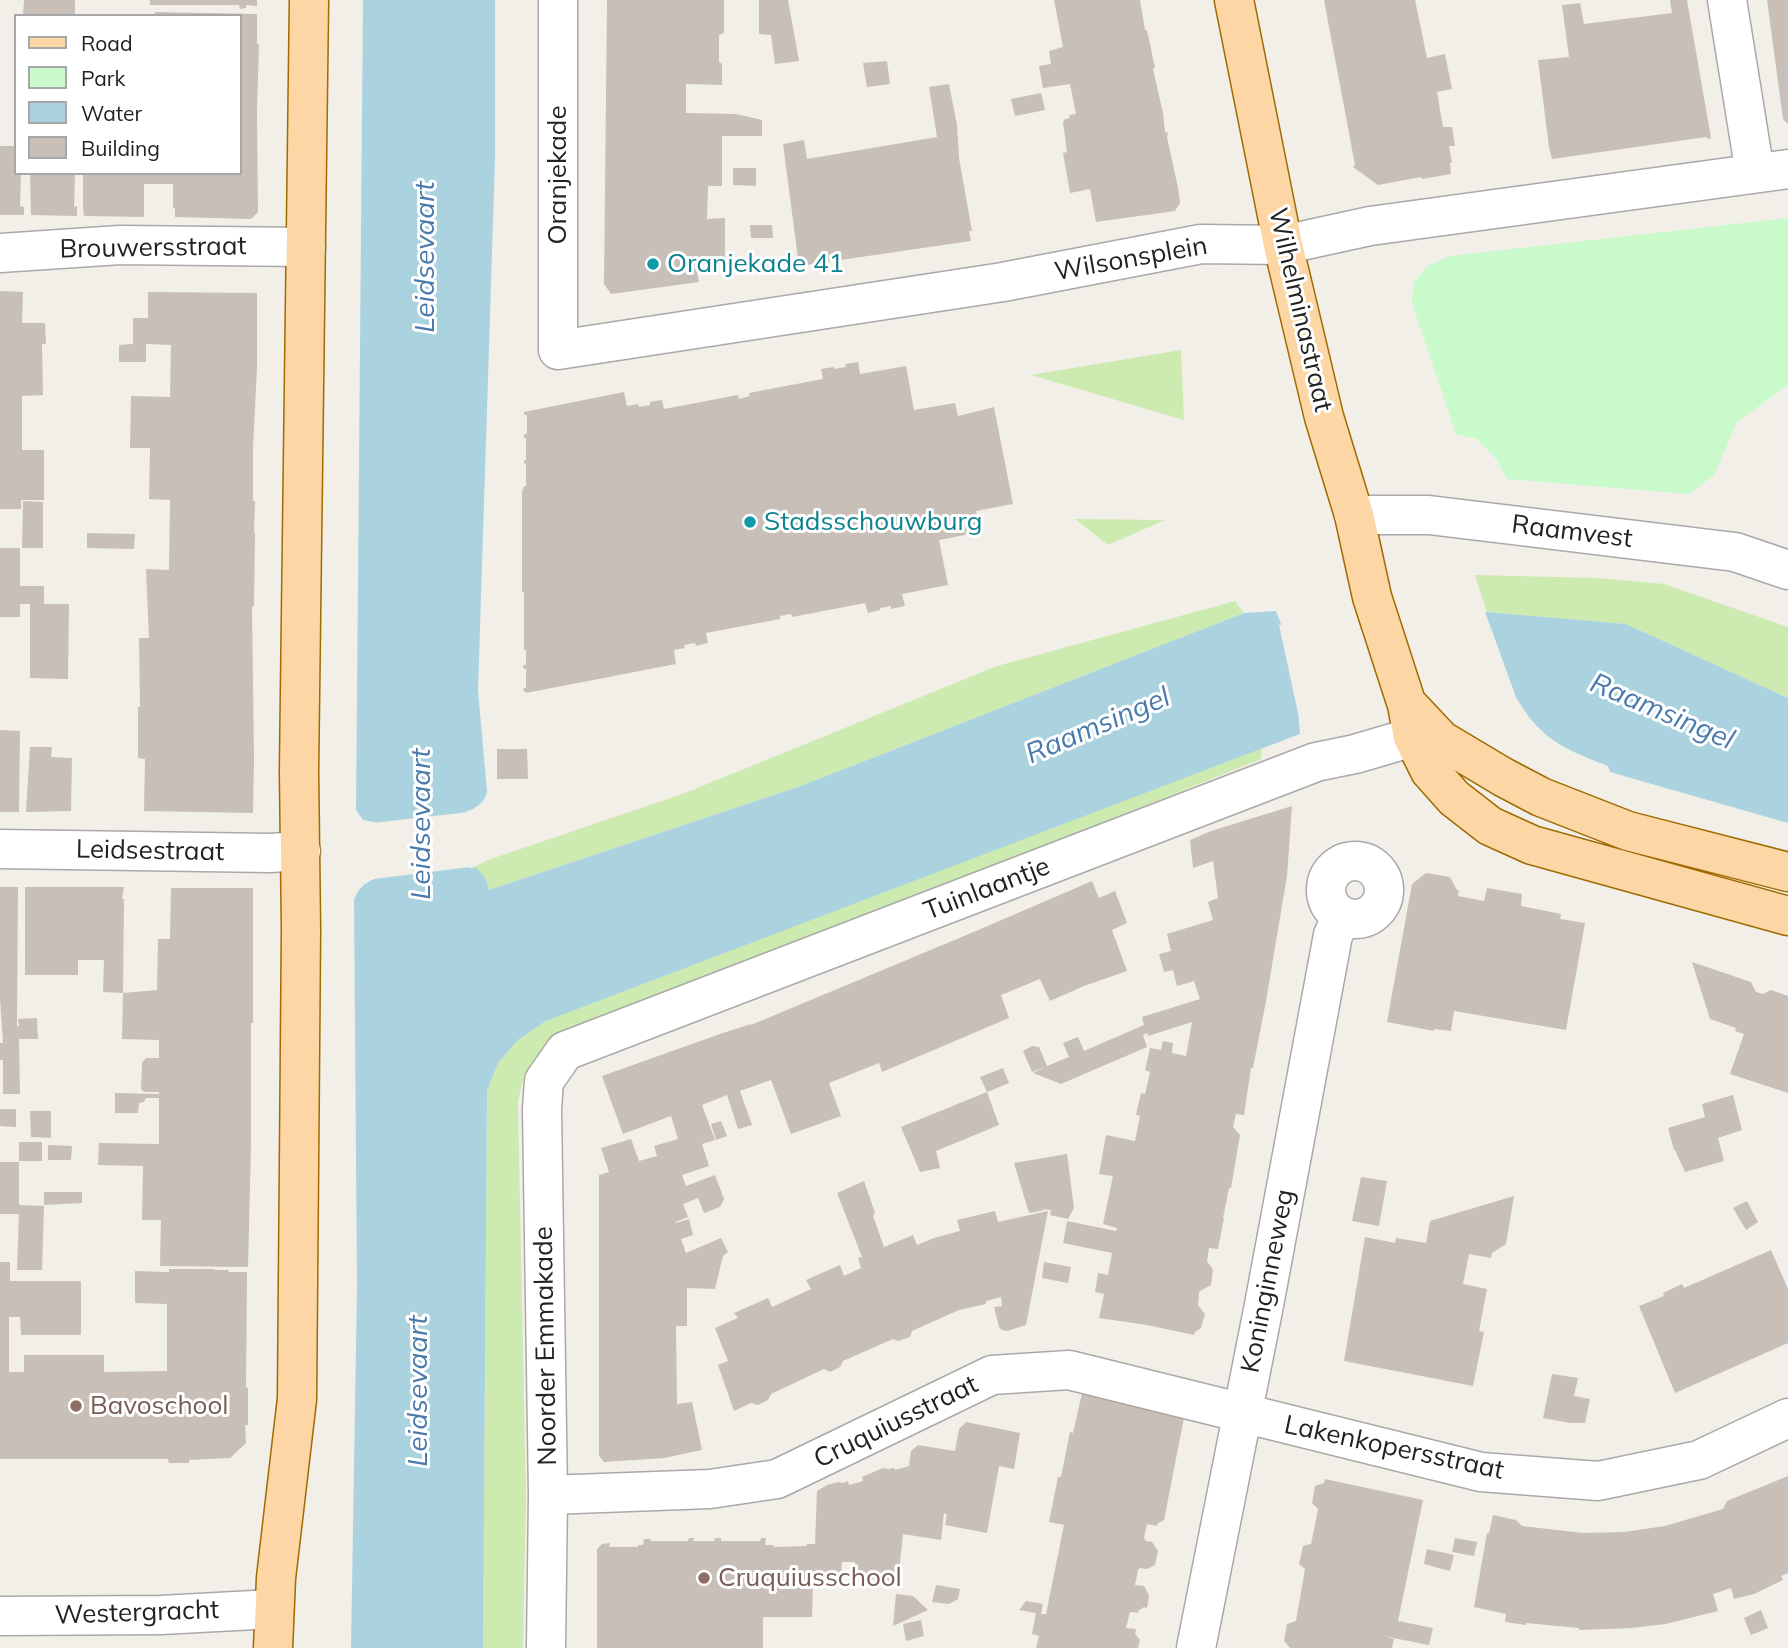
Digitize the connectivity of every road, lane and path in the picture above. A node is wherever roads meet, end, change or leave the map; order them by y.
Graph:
1 (309, 0) edge
2 (558, 0) edge
3 (1234, 0) edge
4 (1727, 0) edge
5 (1771, 171) edge
6 (1283, 245) junction
7 (306, 247) junction
8 (0, 254) edge
9 (558, 350) joint
10 (1354, 515) junction
11 (1788, 570) edge
12 (1410, 721) junction
13 (0, 849) edge
14 (301, 851) junction
15 (1788, 872) edge
16 (1342, 916) dead end
17 (1788, 916) edge
18 (565, 1051) joint
19 (1242, 1414) junction
20 (1788, 1418) edge
21 (548, 1495) junction
22 (274, 1594) junction
23 (0, 1616) edge
24 (273, 1648) edge
25 (546, 1648) edge
26 (1196, 1648) edge

1 - 7 main road
2 - 9 street, Oranjekade
3 - 6 main road, Wilhelminastraat
4 - 5 street
5 - 6 street, Wilsonsplein
6 - 9 street, Wilsonsplein
6 - 10 main road, Wilhelminastraat
7 - 8 street, Brouwersstraat
7 - 14 main road
10 - 11 street, Raamvest
10 - 12 main road, Wilhelminastraat
12 - 15 main road
12 - 17 main road
12 - 18 street, Tuinlaantje
13 - 14 street, Leidsestraat
14 - 22 main road
16 - 19 street, Koninginneweg
18 - 21 street, Noorder Emmakade
19 - 20 street, Lakenkopersstraat
19 - 21 street, Cruquiusstraat
19 - 26 street, Koninginneweg
21 - 25 street, Noorder Emmakade
22 - 23 street, Westergracht
22 - 24 main road

